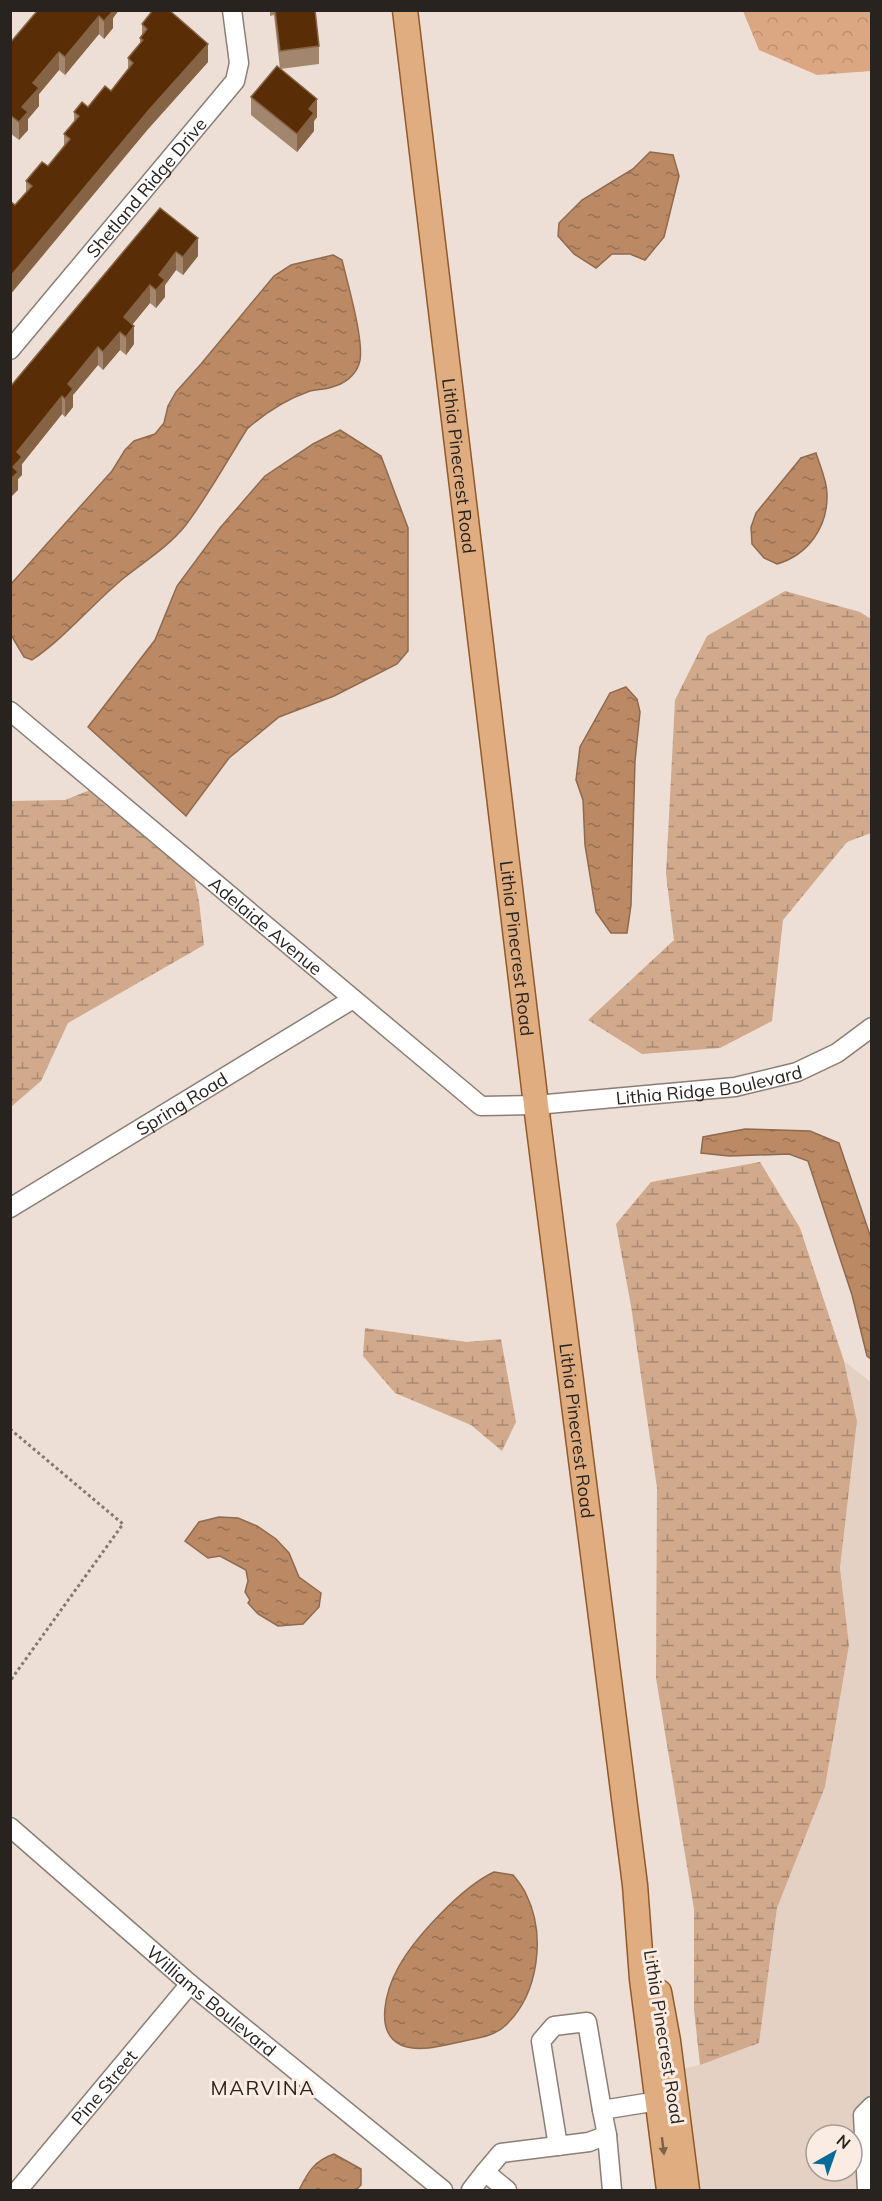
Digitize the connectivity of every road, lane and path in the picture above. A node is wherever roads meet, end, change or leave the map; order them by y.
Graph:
1 (232, 10) edge
2 (405, 10) edge
3 (10, 350) edge
4 (10, 711) edge
5 (353, 999) junction
6 (872, 1027) edge
7 (536, 1105) junction
8 (10, 1208) edge
9 (10, 1429) edge
10 (10, 1681) edge
11 (10, 1827) edge
12 (635, 1884) junction
13 (190, 1984) junction
14 (658, 2101) junction
15 (872, 2106) edge
16 (602, 2110) junction
17 (607, 2135) junction
18 (558, 2146) junction
19 (485, 2172) junction
20 (18, 2190) edge
21 (443, 2190) edge
22 (471, 2190) edge
23 (507, 2190) edge
24 (612, 2190) edge
25 (669, 2190) edge
26 (687, 2190) edge
27 (867, 2190) edge

1 - 3 street, Shetland Ridge Drive
2 - 7 main road, Lithia Pinecrest Road
4 - 5 street, Adelaide Avenue
5 - 7 street, Adelaide Avenue
5 - 8 street, Spring Road
6 - 7 street, Lithia Ridge Boulevard
7 - 12 main road, Lithia Pinecrest Road
9 - 10 path
11 - 13 street, Williams Boulevard
12 - 14 main road, Lithia Pinecrest Road
12 - 26 main road, Lithia Pinecrest Road
13 - 20 street, Pine Street
13 - 21 street, Williams Boulevard
14 - 16 street
14 -> 25 main road, Lithia Pinecrest Road
15 - 27 street
16 - 17 street
16 - 18 street
17 - 18 street
17 - 24 street
18 - 19 street
19 - 22 street
19 - 23 street

